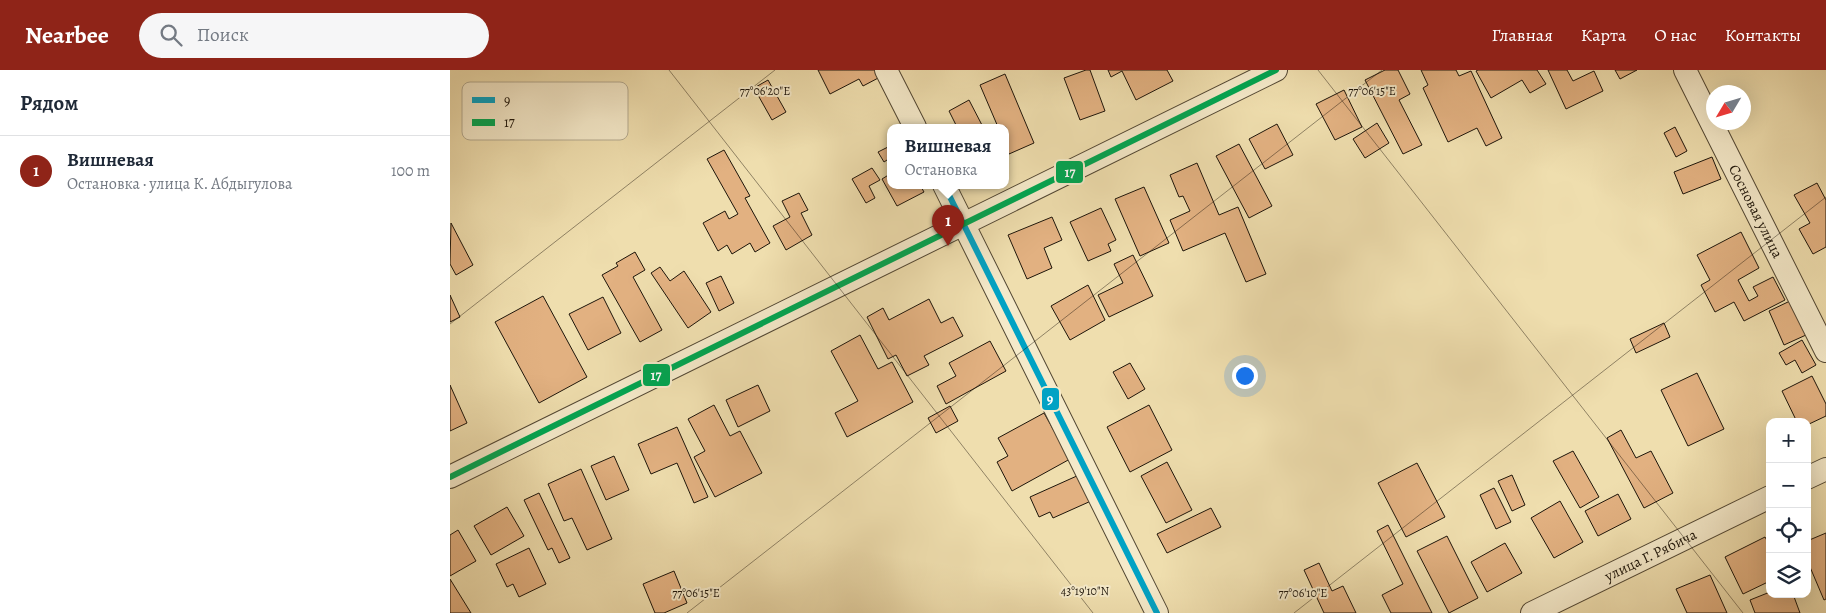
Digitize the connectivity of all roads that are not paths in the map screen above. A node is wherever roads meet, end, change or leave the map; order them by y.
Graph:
1 (886, 70) edge
2 (1276, 70) edge
3 (1685, 70) edge
4 (913, 124) edge
5 (946, 189) edge
6 (963, 224) junction
7 (1826, 351) edge
8 (1826, 469) edge
9 (450, 476) edge
10 (1811, 476) edge
11 (1766, 499) edge
12 (1157, 613) edge
13 (1532, 613) edge

1 - 4 street
2 - 6 street
3 - 7 street, Сосновая улица
5 - 6 street
6 - 9 street
6 - 12 street
8 - 10 street
11 - 13 street, улица Г. Рябича

